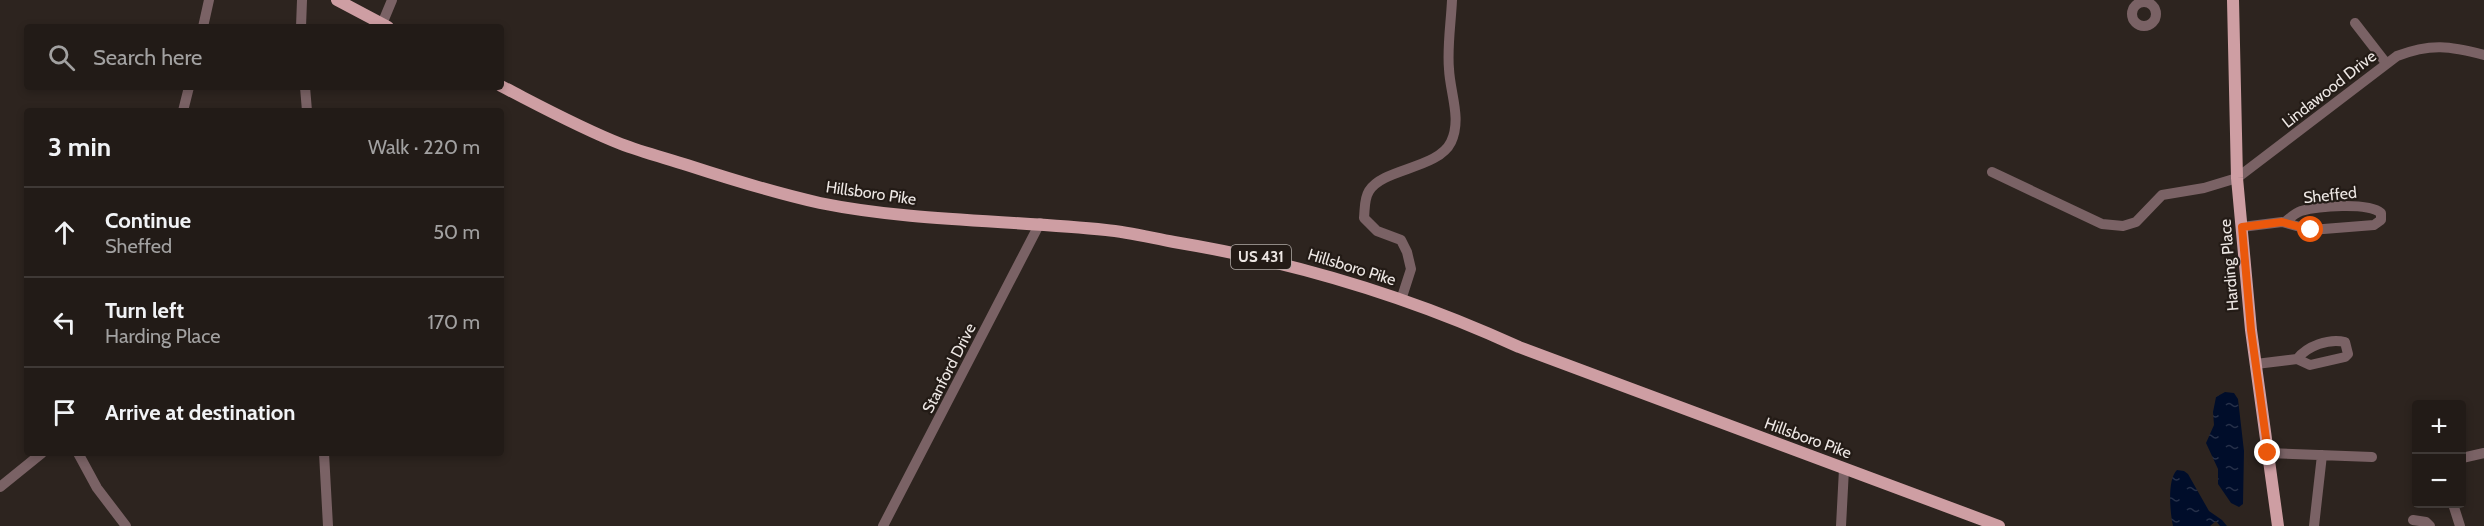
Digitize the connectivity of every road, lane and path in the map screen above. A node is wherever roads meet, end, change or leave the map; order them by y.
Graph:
1 (209, 0) edge
2 (302, 0) edge
3 (338, 0) edge
4 (392, 0) edge
5 (1452, 0) edge
6 (2233, 0) edge
7 (2355, 23) dead end
8 (204, 24) edge
9 (301, 24) edge
10 (384, 24) edge
11 (386, 24) edge
12 (2484, 55) edge
13 (2386, 63) junction
14 (504, 87) edge
15 (188, 90) edge
16 (305, 90) edge
17 (184, 108) edge
18 (307, 108) edge
19 (1992, 172) dead end
20 (2237, 178) junction
21 (2285, 222) junction
22 (1040, 223) junction
23 (2242, 227) junction
24 (1401, 300) junction
25 (2297, 358) dead end
26 (2256, 364) junction
27 (2268, 453) junction
28 (2484, 453) edge
29 (2322, 455) junction
30 (38, 456) edge
31 (80, 456) edge
32 (324, 456) edge
33 (2372, 457) dead end
34 (2466, 457) edge
35 (1844, 469) junction
36 (0, 487) edge
37 (2453, 508) edge
38 (2413, 520) dead end
39 (126, 526) edge
40 (328, 526) edge
41 (883, 526) edge
42 (1841, 526) edge
43 (1999, 526) edge
44 (2278, 526) edge
45 (2314, 526) edge
46 (2430, 526) edge
47 (2460, 526) edge

1 - 8 street
2 - 9 street
3 - 10 main road
4 - 11 street
5 - 24 street
6 - 20 main road, Harding Place
7 - 13 street
12 - 13 street, Lindawood Drive
13 - 20 street, Lindawood Drive
14 - 22 main road, Hillsboro Pike / US 431
15 - 17 street
16 - 18 street
19 - 20 street
20 - 23 main road, Harding Place
21 - 21 street, Sheffed
21 - 23 street, Sheffed
22 - 24 main road, Hillsboro Pike / US 431
22 - 41 street, Stanford Drive
23 - 26 main road, Harding Place
24 - 35 main road, Hillsboro Pike / US 431
25 - 26 street
26 - 27 main road, Harding Place
27 - 29 street
27 - 44 main road, Harding Place
28 - 34 street
29 - 33 street
29 - 45 street
30 - 36 street
31 - 39 street
32 - 40 street
35 - 42 street
35 - 43 main road, Hillsboro Pike / US 431
37 - 47 street
38 - 46 street

